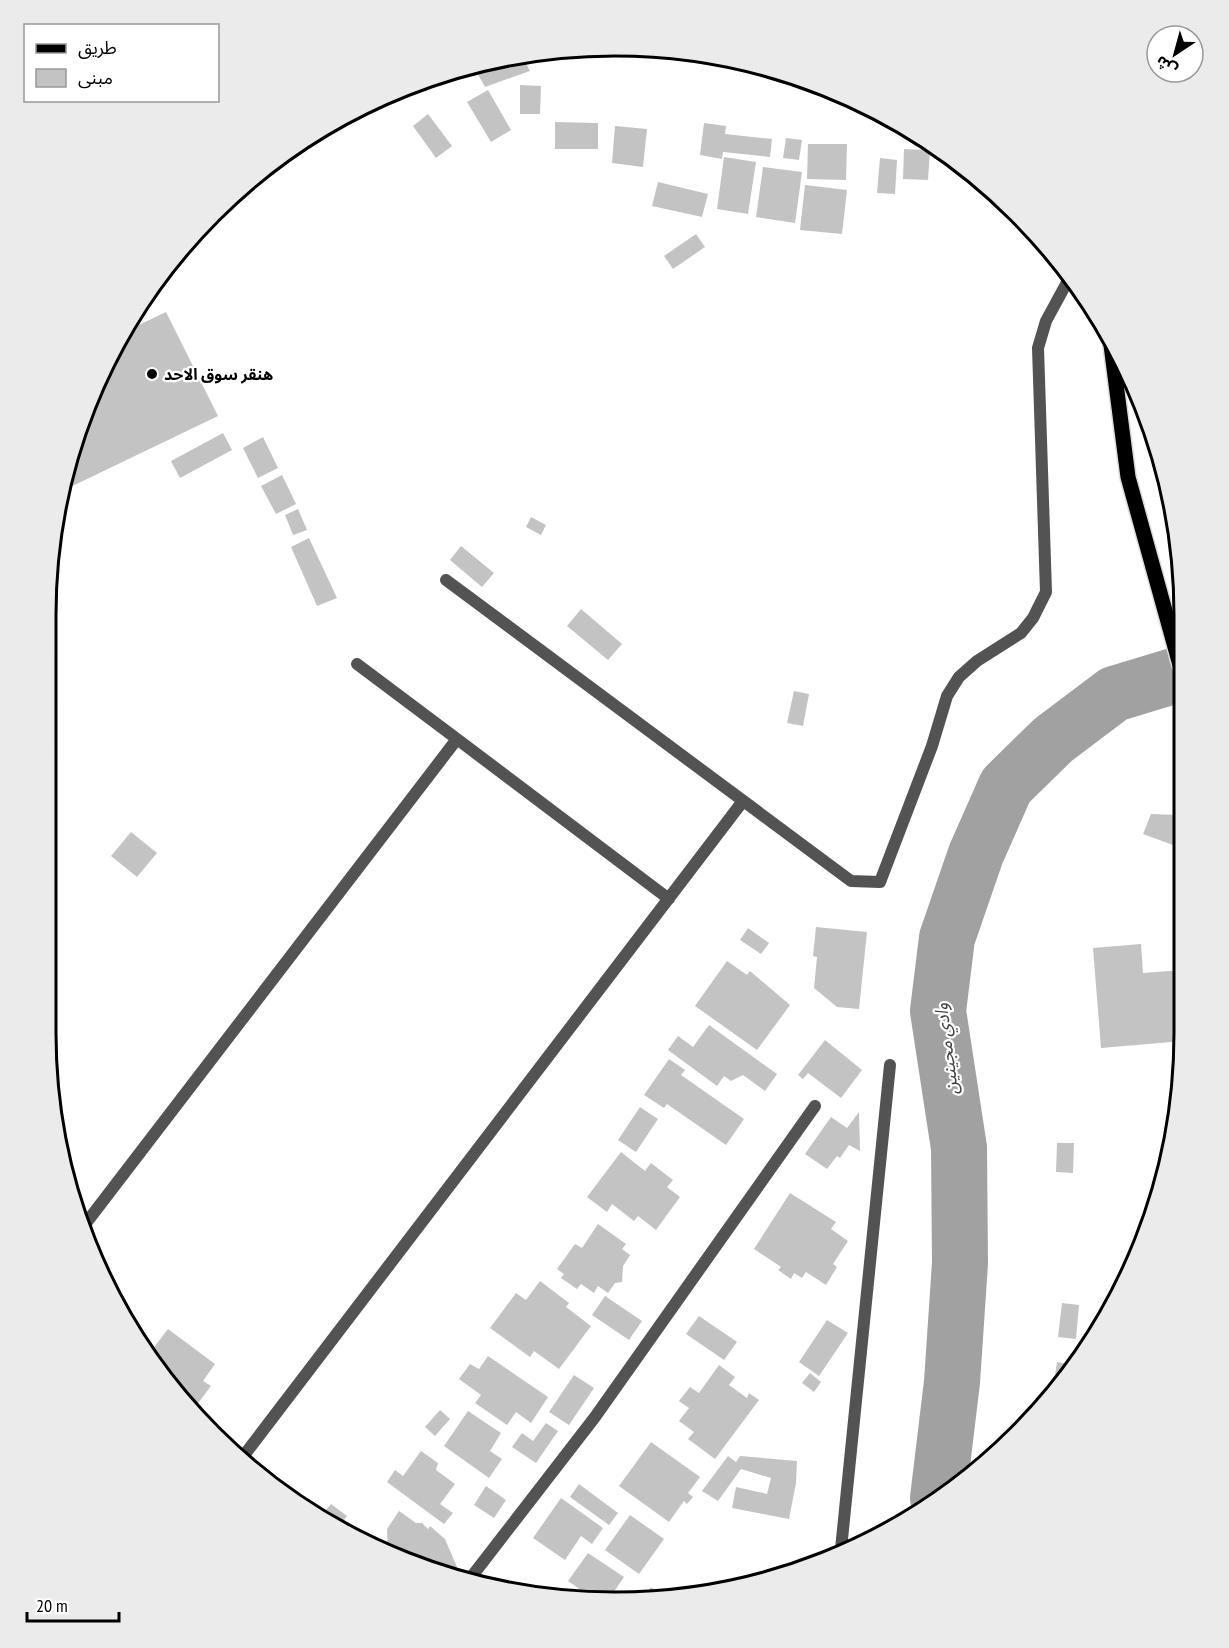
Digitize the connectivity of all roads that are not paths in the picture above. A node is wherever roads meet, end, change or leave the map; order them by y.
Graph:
1 (1066, 285) edge
2 (1113, 362) edge
3 (446, 580) dead end
4 (1174, 647) edge
5 (357, 664) dead end
6 (457, 739) junction
7 (743, 801) junction
8 (669, 899) junction
9 (890, 1065) dead end
10 (815, 1106) dead end
11 (88, 1221) edge
12 (245, 1453) edge
13 (842, 1544) edge
14 (474, 1574) edge

1 - 7 street
2 - 4 main road
3 - 7 street
5 - 6 street
6 - 8 street
6 - 11 street
7 - 8 street
8 - 12 street
9 - 13 street
10 - 14 street

